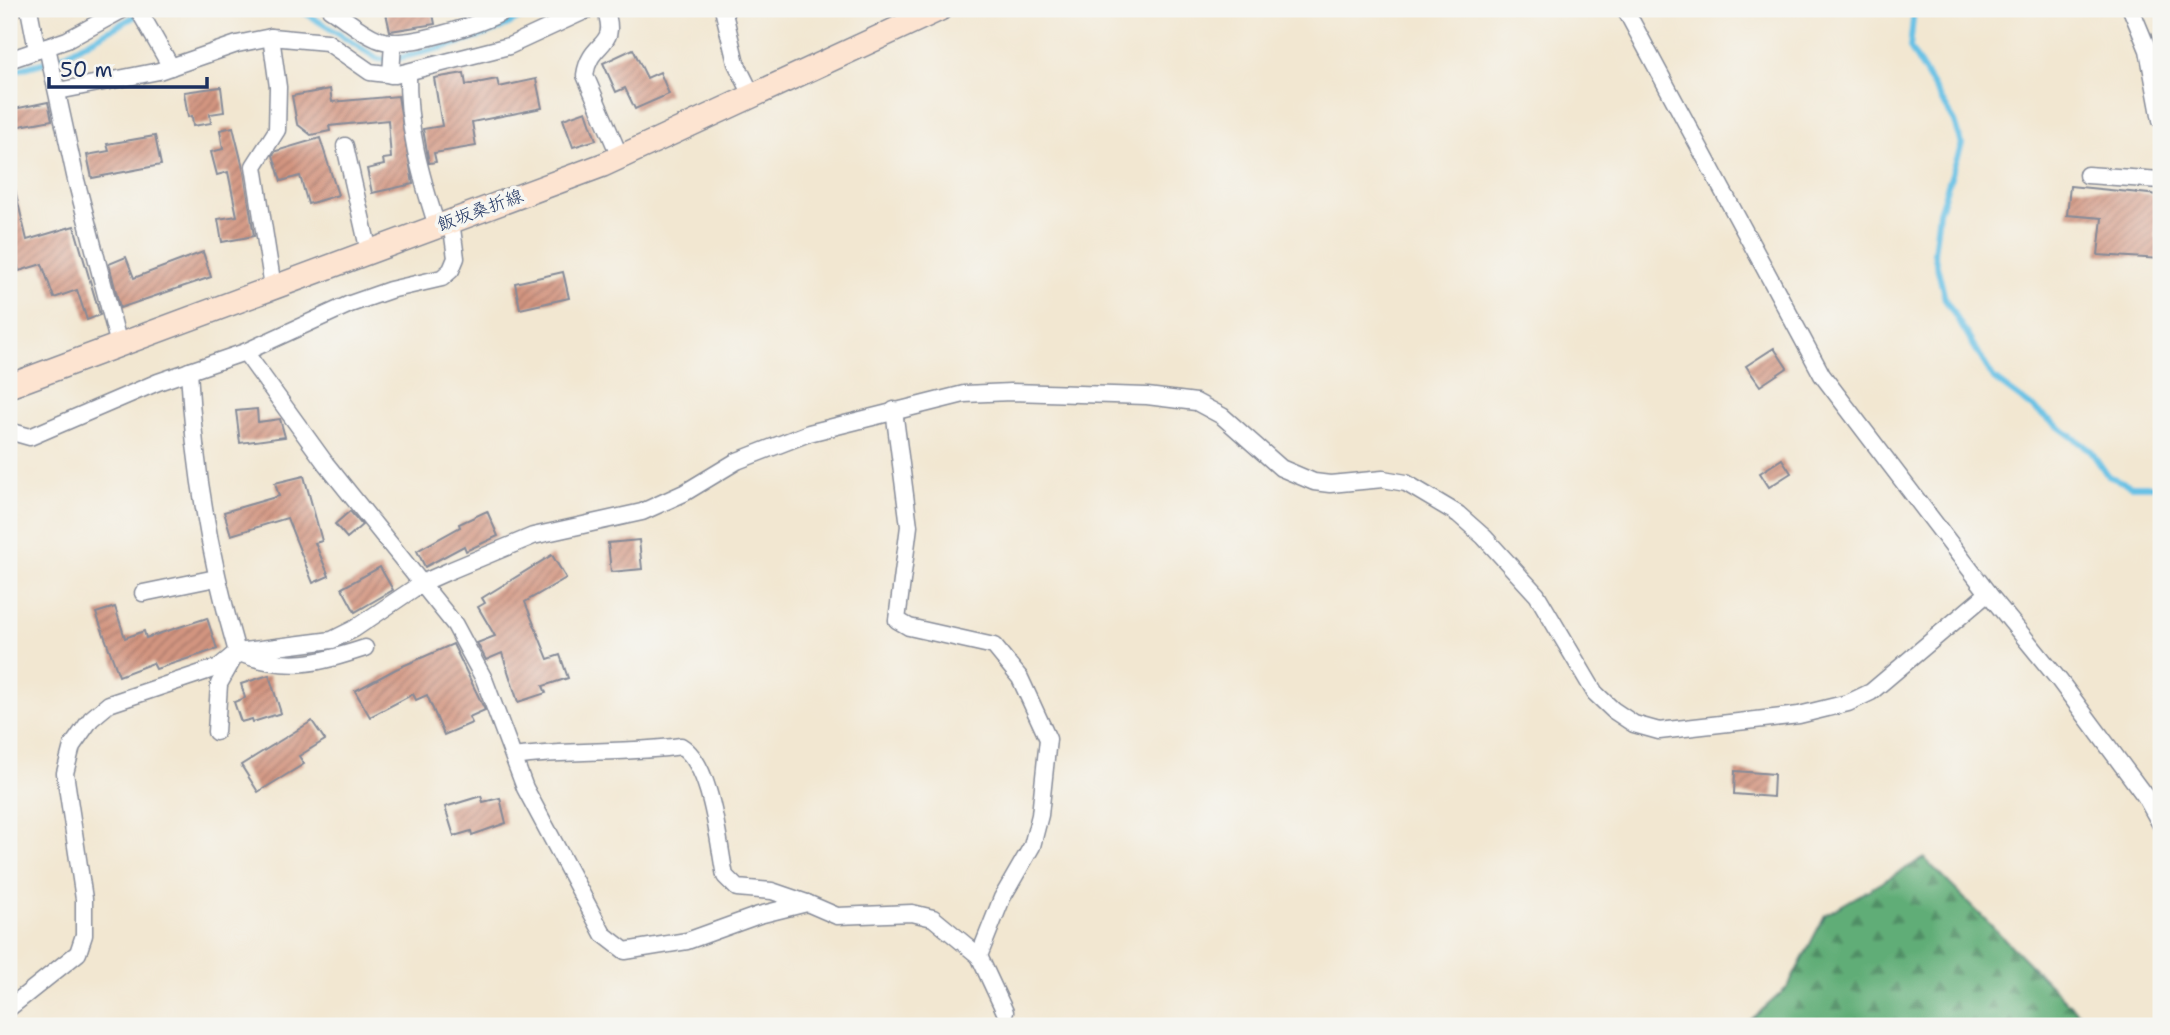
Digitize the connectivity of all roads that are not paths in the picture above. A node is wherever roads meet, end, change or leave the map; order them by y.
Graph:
1 (29, 9) edge
2 (124, 9) edge
3 (330, 9) edge
4 (509, 9) edge
5 (589, 9) edge
6 (605, 9) edge
7 (723, 9) edge
8 (940, 9) edge
9 (1625, 9) edge
10 (2131, 9) edge
11 (141, 15) edge
12 (271, 37) junction
13 (47, 55) junction
14 (9, 60) edge
15 (395, 61) junction
16 (171, 67) junction
17 (58, 91) junction
18 (752, 97) junction
19 (2161, 120) edge
20 (345, 146) dead end
21 (620, 157) junction
22 (2087, 175) dead end
23 (2161, 180) edge
24 (444, 224) junction
25 (369, 251) junction
26 (273, 287) junction
27 (119, 345) junction
28 (245, 352) junction
29 (189, 371) junction
30 (9, 386) edge
31 (894, 411) junction
32 (9, 431) edge
33 (216, 578) junction
34 (422, 583) junction
35 (143, 593) dead end
36 (1988, 593) junction
37 (365, 648) dead end
38 (237, 652) junction
39 (216, 732) dead end
40 (514, 757) junction
41 (2161, 825) edge
42 (807, 903) junction
43 (979, 956) junction
44 (9, 1008) edge
45 (1005, 1012) dead end

1 - 13 street
2 - 13 street
3 - 15 street
4 - 15 street
5 - 15 street
6 - 21 street
7 - 18 street
8 - 18 main road, 飯坂桑折線
9 - 36 street
10 - 19 street
11 - 16 street
12 - 15 street
12 - 16 street
12 - 26 street
13 - 14 street
13 - 17 street
15 - 24 street
16 - 17 street
17 - 27 street
18 - 21 main road, 飯坂桑折線
20 - 25 street
21 - 24 main road, 飯坂桑折線
22 - 23 street
24 - 25 main road, 飯坂桑折線
24 - 28 street
25 - 26 main road, 飯坂桑折線
26 - 27 main road, 飯坂桑折線
27 - 30 main road, 飯坂桑折線
28 - 29 street
28 - 34 street
29 - 32 street
29 - 33 street
31 - 34 street
31 - 36 street
31 - 43 street
33 - 35 street
33 - 38 street
34 - 38 street
34 - 40 street
36 - 41 street
37 - 38 street
38 - 39 street
38 - 44 street
40 - 42 street
40 - 42 street
42 - 43 street
43 - 45 street

